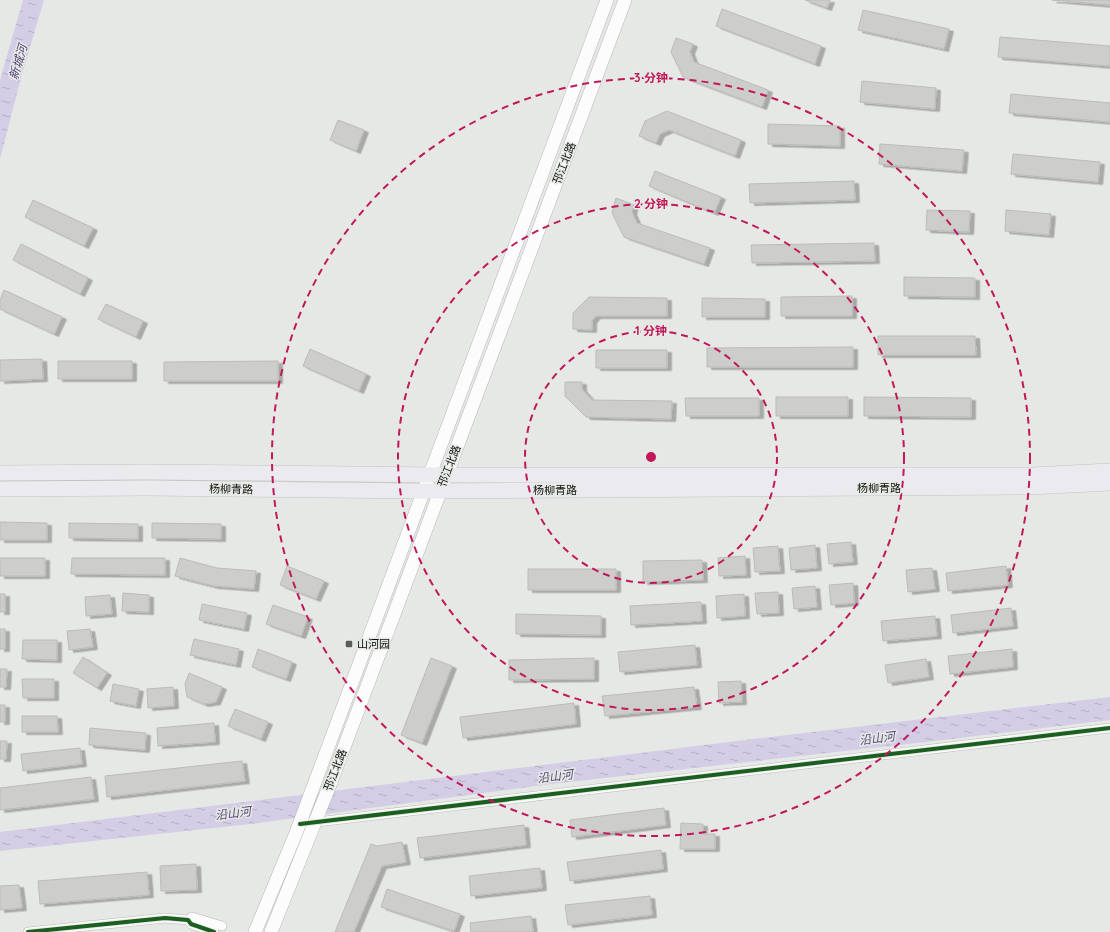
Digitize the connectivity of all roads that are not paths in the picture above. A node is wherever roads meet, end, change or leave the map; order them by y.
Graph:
1 (608, 0) edge
2 (625, 0) edge
3 (1110, 471) edge
4 (0, 472) edge
5 (429, 475) junction
6 (446, 475) junction
7 (1110, 483) edge
8 (0, 489) edge
9 (423, 491) junction
10 (440, 491) junction
11 (1110, 728) edge
12 (298, 828) junction
13 (188, 920) junction
14 (222, 926) dead end
15 (28, 932) edge
16 (214, 932) edge
17 (255, 932) edge
18 (271, 932) edge

1 - 5 main road, 邗江北路
2 - 6 main road, 邗江北路
3 - 6 main road, 杨柳青路
4 - 5 main road, 杨柳青路
5 - 6 main road, 杨柳青路
5 - 9 main road, 邗江北路
6 - 10 main road, 邗江北路
7 - 10 main road, 杨柳青路
8 - 9 main road, 杨柳青路
9 - 10 main road, 杨柳青路
9 - 12 main road, 邗江北路
10 - 18 main road, 邗江北路, bridge
11 - 12 street
12 - 17 main road, 邗江北路
13 - 14 street
13 - 15 street
13 - 16 street

